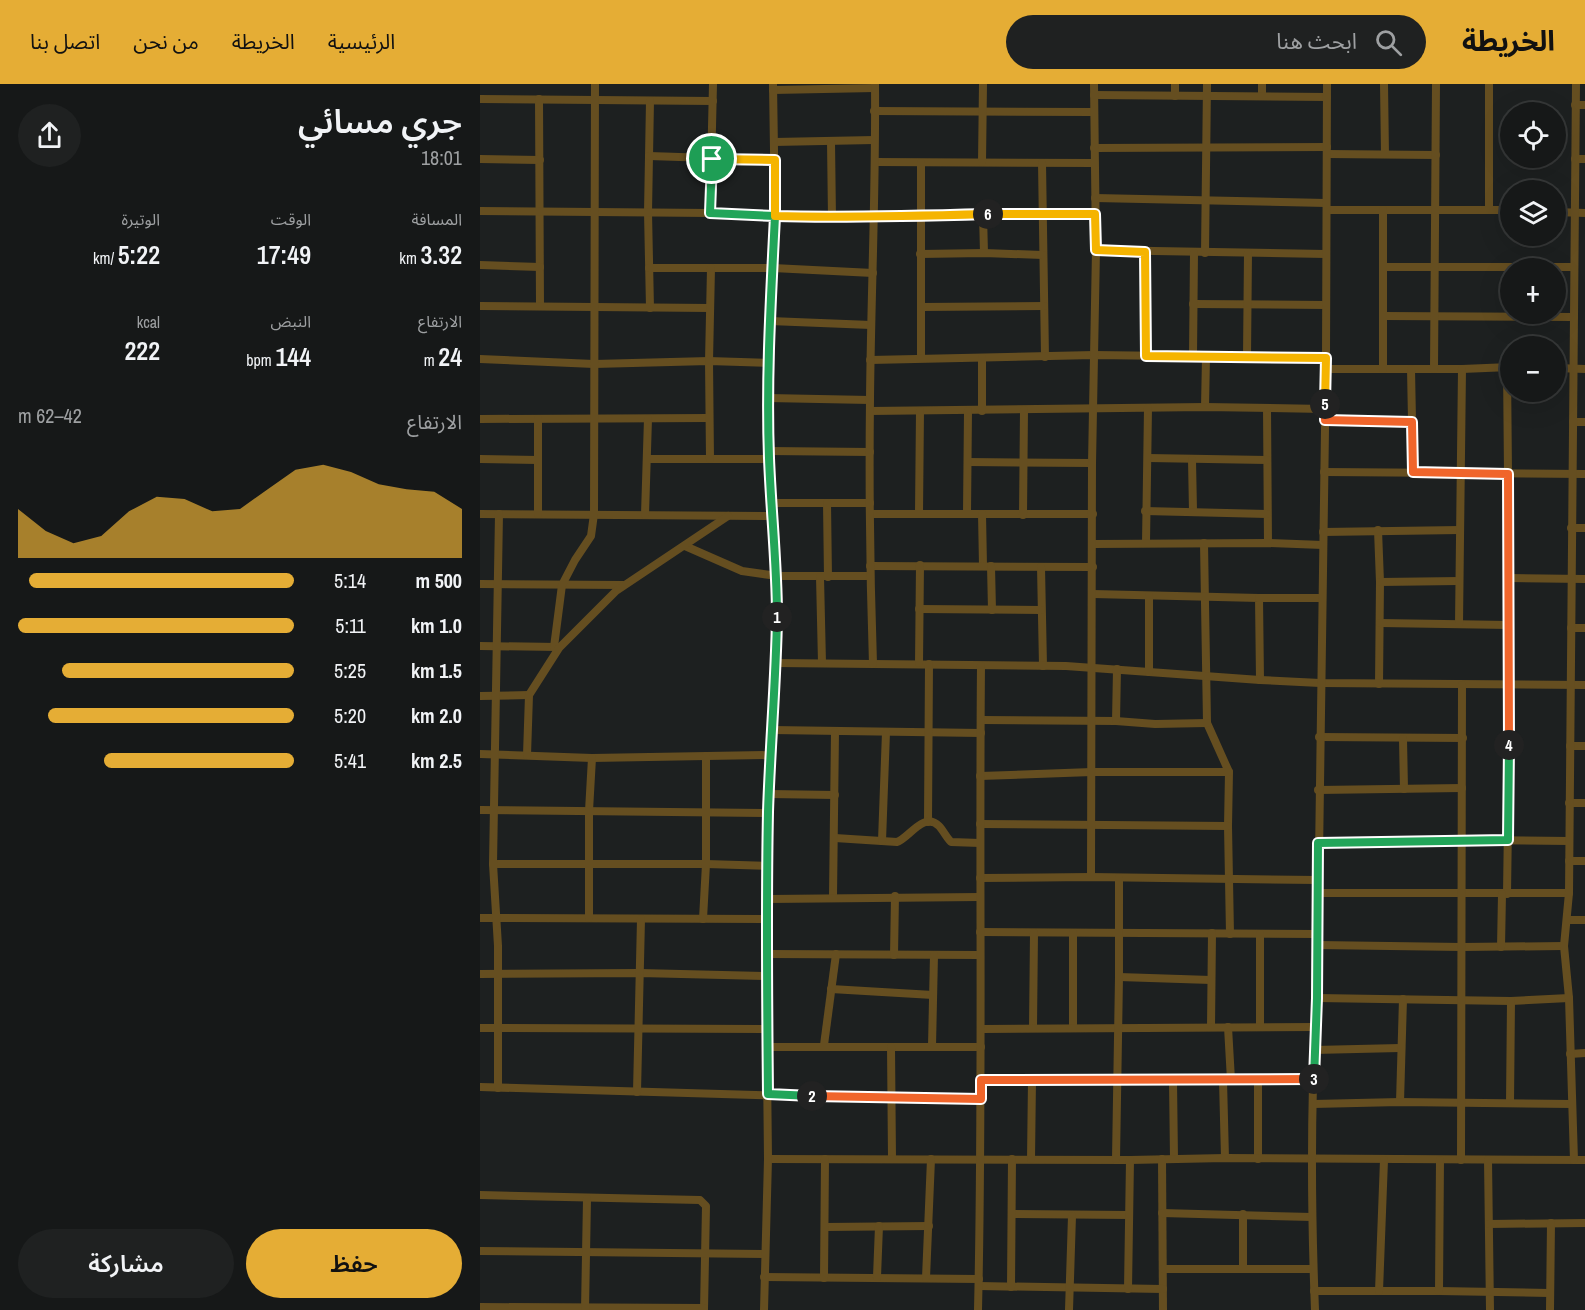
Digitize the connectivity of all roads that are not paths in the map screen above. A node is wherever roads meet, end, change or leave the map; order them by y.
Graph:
1 (595, 84) edge
2 (713, 84) edge
3 (983, 84) edge
4 (1094, 84) edge
5 (1175, 84) edge
6 (1207, 84) edge
7 (1262, 84) edge
8 (1327, 84) edge
9 (1384, 84) edge
10 (1436, 84) edge
11 (1489, 84) edge
12 (1576, 84) edge
13 (875, 86) edge
14 (773, 87) edge
15 (1094, 95) junction
16 (1175, 96) junction
17 (1207, 96) junction
18 (1262, 96) junction
19 (1327, 97) junction
20 (480, 99) edge
21 (539, 99) junction
22 (595, 100) junction
23 (650, 101) junction
24 (713, 101) junction
25 (1580, 105) edge
26 (874, 111) junction
27 (983, 111) junction
28 (1093, 112) junction
29 (874, 140) junction
30 (774, 142) junction
31 (831, 142) junction
32 (1206, 147) junction
33 (1094, 148) junction
34 (1327, 151) junction
35 (1385, 154) junction
36 (1436, 155) junction
37 (648, 156) junction
38 (480, 159) edge
39 (712, 159) junction
40 (1575, 159) junction
41 (1585, 159) edge
42 (540, 160) junction
43 (775, 160) junction
44 (875, 162) junction
45 (982, 162) junction
46 (921, 163) junction
47 (1042, 163) junction
48 (1094, 163) junction
49 (1095, 198) junction
50 (1206, 201) junction
51 (1327, 206) junction
52 (1436, 209) junction
53 (1489, 209) junction
54 (1383, 210) junction
55 (1500, 210) edge
56 (480, 211) edge
57 (541, 211) junction
58 (595, 212) junction
59 (648, 212) junction
60 (710, 213) junction
61 (1042, 213) junction
62 (1566, 213) edge
63 (1575, 213) junction
64 (1585, 213) edge
65 (983, 214) junction
66 (1095, 214) junction
67 (920, 215) junction
68 (775, 216) junction
69 (832, 218) junction
70 (874, 218) junction
71 (1096, 250) junction
72 (1145, 252) junction
73 (984, 253) junction
74 (1194, 253) junction
75 (1205, 253) junction
76 (1248, 253) junction
77 (920, 254) junction
78 (1043, 255) junction
79 (1326, 255) junction
80 (480, 266) edge
81 (540, 267) junction
82 (1383, 267) junction
83 (1435, 267) junction
84 (1574, 267) junction
85 (649, 268) junction
86 (711, 268) junction
87 (773, 268) junction
88 (873, 273) junction
89 (1193, 304) junction
90 (1248, 304) junction
91 (1326, 305) junction
92 (480, 306) edge
93 (540, 306) junction
94 (1044, 306) junction
95 (921, 307) junction
96 (593, 308) junction
97 (650, 308) junction
98 (710, 308) junction
99 (1434, 315) junction
100 (1383, 316) junction
101 (1574, 317) junction
102 (770, 321) junction
103 (871, 325) junction
104 (1094, 355) junction
105 (1146, 356) junction
106 (1193, 356) junction
107 (921, 357) junction
108 (1045, 357) junction
109 (1206, 357) junction
110 (1247, 357) junction
111 (982, 358) junction
112 (1326, 358) junction
113 (480, 359) edge
114 (870, 360) junction
115 (709, 361) junction
116 (768, 363) junction
117 (594, 364) junction
118 (1500, 367) edge
119 (1326, 369) junction
120 (1383, 369) junction
121 (1411, 369) junction
122 (1434, 369) junction
123 (1462, 369) junction
124 (1566, 369) edge
125 (1574, 369) junction
126 (1585, 369) edge
127 (768, 398) junction
128 (870, 400) junction
129 (1509, 402) edge
130 (1205, 407) junction
131 (1094, 408) junction
132 (1148, 408) junction
133 (1267, 408) junction
134 (1325, 409) junction
135 (1024, 410) junction
136 (870, 411) junction
137 (920, 411) junction
138 (968, 411) junction
139 (982, 411) junction
140 (593, 418) junction
141 (709, 418) junction
142 (480, 419) edge
143 (538, 419) junction
144 (648, 419) junction
145 (1325, 420) junction
146 (1412, 422) junction
147 (1573, 422) junction
148 (1585, 422) edge
149 (870, 452) junction
150 (769, 455) junction
151 (1148, 458) junction
152 (480, 459) edge
153 (648, 459) junction
154 (710, 459) junction
155 (538, 460) junction
156 (1192, 460) junction
157 (1267, 460) junction
158 (1024, 461) junction
159 (968, 462) junction
160 (1092, 463) junction
161 (1324, 472) junction
162 (1413, 472) junction
163 (1461, 473) junction
164 (1508, 474) junction
165 (1572, 474) junction
166 (1585, 474) edge
167 (771, 503) junction
168 (826, 503) junction
169 (870, 503) junction
170 (1145, 511) junction
171 (1193, 512) junction
172 (919, 513) junction
173 (967, 513) junction
174 (480, 514) edge
175 (499, 514) junction
176 (538, 514) junction
177 (594, 514) junction
178 (870, 514) junction
179 (982, 514) junction
180 (1093, 514) junction
181 (1267, 514) junction
182 (645, 515) junction
183 (1023, 515) junction
184 (728, 516) junction
185 (772, 516) junction
186 (1571, 528) junction
187 (1585, 528) edge
188 (1378, 530) junction
189 (1460, 530) junction
190 (1323, 532) junction
191 (1146, 543) junction
192 (1203, 543) junction
193 (1268, 543) junction
194 (1093, 544) junction
195 (1323, 545) junction
196 (685, 546) junction
197 (920, 565) junction
198 (870, 566) junction
199 (987, 566) junction
200 (1041, 567) junction
201 (1093, 567) junction
202 (777, 576) junction
203 (870, 576) junction
204 (824, 577) junction
205 (1509, 578) junction
206 (1571, 579) junction
207 (1585, 579) edge
208 (1459, 581) junction
209 (1380, 582) junction
210 (480, 584) edge
211 (497, 584) junction
212 (562, 585) junction
213 (624, 585) junction
214 (1093, 594) junction
215 (1149, 596) junction
216 (1205, 597) junction
217 (1259, 597) junction
218 (1322, 598) junction
219 (919, 609) junction
220 (992, 610) junction
221 (1041, 610) junction
222 (1380, 623) junction
223 (1459, 624) junction
224 (1509, 625) junction
225 (1571, 628) junction
226 (1585, 628) edge
227 (496, 645) junction
228 (480, 646) edge
229 (556, 647) junction
230 (776, 663) junction
231 (822, 663) junction
232 (919, 663) junction
233 (929, 663) junction
234 (873, 664) junction
235 (981, 666) junction
236 (1043, 666) junction
237 (1092, 668) junction
238 (1117, 669) junction
239 (1149, 672) junction
240 (1206, 676) junction
241 (1260, 680) junction
242 (1320, 682) junction
243 (1379, 684) junction
244 (1510, 684) junction
245 (1570, 684) junction
246 (1462, 685) junction
247 (1585, 685) edge
248 (529, 695) junction
249 (480, 696) edge
250 (495, 696) junction
251 (981, 720) junction
252 (1093, 720) junction
253 (1116, 721) junction
254 (1207, 723) junction
255 (772, 730) junction
256 (835, 732) junction
257 (886, 732) junction
258 (928, 733) junction
259 (981, 733) junction
260 (1319, 737) junction
261 (1463, 738) junction
262 (1402, 739) junction
263 (1570, 746) junction
264 (1585, 746) edge
265 (480, 754) edge
266 (494, 754) junction
267 (527, 755) junction
268 (771, 755) junction
269 (706, 756) junction
270 (592, 758) junction
271 (1092, 772) junction
272 (1229, 772) junction
273 (980, 776) junction
274 (1462, 788) junction
275 (1404, 789) junction
276 (1318, 790) junction
277 (769, 794) junction
278 (835, 795) junction
279 (1569, 803) junction
280 (1585, 803) edge
281 (480, 810) edge
282 (494, 810) junction
283 (589, 811) junction
284 (706, 813) junction
285 (768, 813) junction
286 (928, 822) junction
287 (980, 824) junction
288 (1093, 825) junction
289 (1228, 826) junction
290 (835, 838) junction
291 (1462, 840) junction
292 (1508, 840) junction
293 (882, 841) junction
294 (1569, 841) junction
295 (980, 843) junction
296 (1318, 843) junction
297 (1569, 861) junction
298 (1585, 861) edge
299 (493, 864) junction
300 (590, 864) junction
301 (706, 864) junction
302 (768, 866) junction
303 (1091, 877) junction
304 (980, 878) junction
305 (1119, 878) junction
306 (1228, 879) junction
307 (1317, 880) junction
308 (1318, 893) junction
309 (1569, 893) junction
310 (1505, 894) junction
311 (1462, 895) junction
312 (895, 896) junction
313 (833, 897) junction
314 (980, 897) junction
315 (768, 899) junction
316 (480, 918) edge
317 (496, 918) junction
318 (590, 918) junction
319 (640, 919) junction
320 (703, 919) junction
321 (767, 920) junction
322 (1567, 920) junction
323 (1585, 920) edge
324 (980, 932) junction
325 (1034, 933) junction
326 (1073, 933) junction
327 (1212, 933) junction
328 (1230, 933) junction
329 (1119, 934) junction
330 (1260, 934) junction
331 (1317, 934) junction
332 (1317, 945) junction
333 (1501, 946) junction
334 (1564, 946) junction
335 (1462, 947) junction
336 (767, 954) junction
337 (836, 954) junction
338 (894, 955) junction
339 (934, 955) junction
340 (980, 955) junction
341 (640, 973) junction
342 (480, 974) edge
343 (497, 975) junction
344 (766, 976) junction
345 (1119, 977) junction
346 (1211, 980) junction
347 (831, 989) junction
348 (933, 995) junction
349 (1317, 998) junction
350 (1569, 998) junction
351 (1403, 999) junction
352 (1462, 1000) junction
353 (1511, 1001) junction
354 (639, 1027) junction
355 (1119, 1027) junction
356 (1211, 1027) junction
357 (1228, 1027) junction
358 (1260, 1027) junction
359 (480, 1028) edge
360 (497, 1028) junction
361 (1033, 1028) junction
362 (1072, 1028) junction
363 (1315, 1028) junction
364 (767, 1029) junction
365 (982, 1029) junction
366 (824, 1045) junction
367 (932, 1046) junction
368 (768, 1047) junction
369 (891, 1047) junction
370 (981, 1047) junction
371 (1400, 1048) junction
372 (1314, 1050) junction
373 (1570, 1053) junction
374 (1585, 1053) edge
375 (1314, 1079) junction
376 (981, 1080) junction
377 (1032, 1080) junction
378 (1118, 1080) junction
379 (1227, 1080) junction
380 (1258, 1080) junction
381 (1173, 1081) junction
382 (480, 1087) edge
383 (498, 1088) junction
384 (638, 1092) junction
385 (768, 1094) junction
386 (892, 1099) junction
387 (981, 1099) junction
388 (1400, 1102) junction
389 (1462, 1102) junction
390 (1510, 1103) junction
391 (1313, 1104) junction
392 (1572, 1104) junction
393 (1226, 1158) junction
394 (768, 1159) junction
395 (825, 1159) junction
396 (892, 1159) junction
397 (931, 1159) junction
398 (981, 1159) junction
399 (1012, 1159) junction
400 (1031, 1159) junction
401 (1162, 1159) junction
402 (1174, 1159) junction
403 (1258, 1159) junction
404 (1313, 1159) junction
405 (1116, 1160) junction
406 (1130, 1160) junction
407 (1384, 1160) junction
408 (1440, 1160) junction
409 (1461, 1160) junction
410 (1488, 1160) junction
411 (1574, 1160) junction
412 (1585, 1160) edge
413 (480, 1195) edge
414 (587, 1199) junction
415 (1012, 1214) junction
416 (1162, 1214) junction
417 (1243, 1214) junction
418 (1072, 1215) junction
419 (1129, 1215) junction
420 (1312, 1217) junction
421 (1585, 1223) edge
422 (1489, 1224) junction
423 (1551, 1224) junction
424 (879, 1226) junction
425 (929, 1226) junction
426 (825, 1227) junction
427 (480, 1251) edge
428 (586, 1252) junction
429 (705, 1252) junction
430 (764, 1254) junction
431 (1163, 1269) junction
432 (1243, 1269) junction
433 (1313, 1269) junction
434 (764, 1277) junction
435 (877, 1277) junction
436 (824, 1278) junction
437 (926, 1278) junction
438 (979, 1283) junction
439 (1011, 1287) junction
440 (1070, 1288) junction
441 (1128, 1289) junction
442 (1163, 1289) junction
443 (1314, 1291) junction
444 (1379, 1291) junction
445 (1439, 1291) junction
446 (1491, 1292) junction
447 (1550, 1293) junction
448 (480, 1307) edge
449 (532, 1309) edge
450 (585, 1309) edge
451 (640, 1309) edge
452 (704, 1309) edge
453 (764, 1310) edge
454 (978, 1310) edge
455 (1069, 1310) edge
456 (1163, 1310) edge
457 (1314, 1310) edge
458 (1490, 1310) edge
459 (1550, 1310) edge

1 - 22 street
2 - 24 street
3 - 27 street
4 - 15 street
5 - 16 street
6 - 17 street
7 - 18 street
8 - 19 street
9 - 35 street
10 - 36 street
11 - 53 street
12 - 25 street
13 - 14 street
13 - 26 street
14 - 30 street
15 - 16 street
15 - 28 street
16 - 17 street
17 - 18 street
17 - 32 street
18 - 19 street
19 - 34 street
20 - 21 street
21 - 22 street
21 - 42 street
22 - 23 street
22 - 58 street
23 - 24 street
23 - 37 street
24 - 39 street
25 - 40 street
26 - 27 street
26 - 29 street
27 - 28 street
27 - 45 street
28 - 33 street
29 - 31 street
29 - 44 street
30 - 31 street
30 - 43 street
31 - 69 street
32 - 33 street
32 - 34 street
32 - 50 street
33 - 48 street
34 - 35 street
34 - 51 street
35 - 36 street
36 - 52 street
37 - 39 street
37 - 59 street
38 - 42 street
39 - 43 street
39 - 60 street
40 - 41 street
40 - 63 street
42 - 57 street
43 - 68 street
44 - 46 street
44 - 70 street
45 - 46 street
45 - 47 street
46 - 67 street
47 - 48 street
47 - 61 street
48 - 49 street
49 - 50 street
49 - 66 street
50 - 51 street
50 - 75 street
51 - 54 street
51 - 79 street
52 - 53 street
52 - 54 street
52 - 83 street
53 - 55 street
54 - 82 street
56 - 57 street
57 - 58 street
57 - 81 street
58 - 59 street
58 - 96 street
59 - 60 street
59 - 85 street
60 - 68 street
61 - 65 street
61 - 66 street
61 - 78 street
62 - 63 street
63 - 64 street
63 - 84 street
65 - 67 street
65 - 73 street
66 - 71 street
67 - 70 street
67 - 77 street
68 - 69 street
68 - 87 street
69 - 70 street
70 - 88 street
71 - 72 street
71 - 104 street
72 - 74 street
72 - 105 street
73 - 77 street
73 - 78 street
74 - 75 street
74 - 89 street
75 - 76 street
76 - 79 street
76 - 90 street
77 - 95 street
78 - 94 street
79 - 91 street
80 - 81 street
81 - 93 street
82 - 83 street
82 - 100 street
83 - 84 street
83 - 99 street
84 - 101 street
85 - 86 street
85 - 97 street
86 - 87 street
86 - 98 street
87 - 88 street
87 - 102 street
88 - 103 street
89 - 90 street
89 - 106 street
90 - 91 street
90 - 110 street
91 - 112 street
92 - 93 street
93 - 96 street
94 - 95 street
94 - 108 street
95 - 107 street
96 - 97 street
96 - 117 street
97 - 98 street
98 - 115 street
99 - 100 street
99 - 101 street
99 - 122 street
100 - 120 street
101 - 125 street
102 - 103 street
102 - 116 street
103 - 114 street
104 - 105 street
104 - 108 street
104 - 131 street
105 - 106 street
106 - 109 street
107 - 111 street
107 - 114 street
108 - 111 street
109 - 110 street
109 - 130 street
110 - 112 street
111 - 139 street
112 - 119 street
113 - 117 street
114 - 128 street
115 - 116 street
115 - 117 street
115 - 141 street
116 - 127 street
117 - 140 street
118 - 123 street
119 - 120 street
119 - 134 street
120 - 121 street
121 - 122 street
121 - 146 street
122 - 123 street
123 - 163 street
124 - 125 street
125 - 126 street
125 - 147 street
127 - 128 street
127 - 150 street
128 - 136 street
129 - 164 street
130 - 132 street
130 - 133 street
131 - 132 street
131 - 135 street
131 - 160 street
132 - 151 street
133 - 134 street
133 - 157 street
134 - 145 street
135 - 139 street
135 - 158 street
136 - 137 street
136 - 149 street
137 - 138 street
137 - 172 street
138 - 139 street
138 - 159 street
140 - 143 street
140 - 144 street
140 - 177 street
141 - 144 street
141 - 154 street
142 - 143 street
143 - 155 street
144 - 153 street
145 - 146 street
145 - 161 street
146 - 162 street
147 - 148 street
147 - 165 street
149 - 150 street
149 - 169 street
150 - 154 street
150 - 167 street
151 - 156 street
151 - 170 street
152 - 155 street
153 - 154 street
153 - 182 street
155 - 176 street
156 - 157 street
156 - 171 street
157 - 181 street
158 - 159 street
158 - 160 street
158 - 183 street
159 - 173 street
160 - 180 street
161 - 162 street
161 - 190 street
162 - 163 street
163 - 164 street
163 - 189 street
164 - 165 street
164 - 205 street
165 - 166 street
165 - 186 street
167 - 168 street
167 - 185 street
168 - 169 street
168 - 204 street
169 - 178 street
170 - 171 street
170 - 191 street
171 - 181 street
172 - 173 street
172 - 178 street
173 - 179 street
174 - 175 street
175 - 176 street
175 - 211 street
176 - 177 street
177 - 182 street
177 - 212 street
178 - 198 street
179 - 183 street
179 - 199 street
180 - 183 street
180 - 194 street
181 - 193 street
182 - 184 street
184 - 185 street
184 - 196 street
185 - 202 street
186 - 187 street
186 - 206 street
188 - 189 street
188 - 190 street
188 - 209 street
189 - 208 street
190 - 195 street
191 - 192 street
191 - 194 street
192 - 193 street
192 - 216 street
193 - 195 street
194 - 201 street
195 - 218 street
196 - 202 street
196 - 213 street
197 - 198 street
197 - 199 street
197 - 219 street
198 - 203 street
199 - 200 street
199 - 220 street
200 - 201 street
200 - 221 street
201 - 214 street
202 - 204 street
202 - 230 street
203 - 204 street
203 - 234 street
204 - 231 street
205 - 206 street
205 - 224 street
206 - 207 street
206 - 225 street
208 - 209 street
208 - 223 street
209 - 222 street
210 - 211 street
211 - 212 street
211 - 227 street
212 - 213 street
212 - 229 street
213 - 229 street
214 - 215 street
214 - 237 street
215 - 216 street
215 - 239 street
216 - 217 street
216 - 240 street
217 - 218 street
217 - 241 street
218 - 242 street
219 - 220 street
219 - 232 street
220 - 221 street
221 - 236 street
222 - 223 street
222 - 243 street
223 - 224 street
224 - 244 street
225 - 226 street
225 - 245 street
227 - 228 street
227 - 229 street
227 - 250 street
229 - 248 street
230 - 231 street
230 - 255 street
231 - 234 street
232 - 233 street
232 - 234 street
233 - 235 street
233 - 258 street
235 - 236 street
235 - 251 street
236 - 237 street
237 - 238 street
237 - 252 street
238 - 239 street
238 - 253 street
239 - 240 street
240 - 241 street
240 - 254 street
241 - 242 street
242 - 243 street
242 - 260 street
243 - 246 street
244 - 245 street
244 - 246 street
244 - 292 street
245 - 247 street
245 - 263 street
246 - 261 street
248 - 250 street
248 - 267 street
249 - 250 street
250 - 266 street
251 - 252 street
251 - 259 street
252 - 253 street
252 - 271 street
253 - 254 street
254 - 272 street
255 - 256 street
255 - 268 street
256 - 257 street
256 - 278 street
257 - 258 street
257 - 293 street
258 - 259 street
258 - 286 street
259 - 273 street
260 - 262 street
260 - 276 street
261 - 262 street
261 - 274 street
262 - 275 street
263 - 264 street
263 - 279 street
265 - 266 street
266 - 267 street
266 - 282 street
267 - 270 street
268 - 269 street
268 - 277 street
269 - 270 street
269 - 284 street
270 - 283 street
271 - 272 street
271 - 273 street
271 - 288 street
272 - 289 street
273 - 287 street
274 - 275 street
274 - 291 street
275 - 276 street
276 - 296 street
277 - 278 street
277 - 285 street
278 - 290 street
279 - 280 street
279 - 294 street
281 - 282 street
282 - 283 street
282 - 299 street
283 - 284 street
283 - 300 street
284 - 285 street
284 - 301 street
285 - 302 street
286 - 293 street
286 - 295 street
287 - 288 street
287 - 295 street
288 - 289 street
288 - 303 street
289 - 306 street
290 - 293 street
290 - 313 street
291 - 292 street
291 - 296 street
291 - 311 street
292 - 294 street
292 - 310 street
294 - 297 street
295 - 304 street
296 - 307 street
297 - 298 street
297 - 309 street
299 - 300 street
299 - 317 street
300 - 301 street
300 - 318 street
301 - 302 street
301 - 320 street
302 - 315 street
303 - 304 street
303 - 305 street
304 - 314 street
305 - 306 street
305 - 329 street
306 - 307 street
306 - 328 street
307 - 308 street
308 - 311 street
308 - 331 street
309 - 310 street
309 - 322 street
310 - 311 street
310 - 333 street
311 - 335 street
312 - 313 street
312 - 314 street
312 - 338 street
313 - 315 street
314 - 324 street
315 - 321 street
316 - 317 street
317 - 318 street
317 - 343 street
318 - 319 street
319 - 320 street
319 - 341 street
320 - 321 street
321 - 336 street
322 - 323 street
322 - 334 street
324 - 325 street
324 - 340 street
325 - 326 street
325 - 361 street
326 - 329 street
326 - 362 street
327 - 328 street
327 - 329 street
327 - 346 street
328 - 330 street
329 - 345 street
330 - 331 street
330 - 358 street
331 - 332 street
332 - 335 street
332 - 349 street
333 - 334 street
333 - 335 street
334 - 350 street
335 - 352 street
336 - 337 street
336 - 344 street
337 - 338 street
337 - 347 street
338 - 339 street
339 - 340 street
339 - 348 street
340 - 365 street
341 - 343 street
341 - 344 street
341 - 354 street
342 - 343 street
343 - 360 street
344 - 364 street
345 - 346 street
345 - 355 street
346 - 356 street
347 - 348 street
347 - 366 street
348 - 367 street
349 - 351 street
349 - 363 street
350 - 353 street
350 - 373 street
351 - 352 street
351 - 371 street
352 - 353 street
352 - 389 street
353 - 390 street
354 - 360 street
354 - 364 street
354 - 384 street
355 - 356 street
355 - 362 street
355 - 378 street
356 - 357 street
357 - 358 street
357 - 379 street
358 - 363 street
359 - 360 street
360 - 383 street
361 - 362 street
361 - 365 street
363 - 372 street
364 - 368 street
365 - 370 street
366 - 368 street
366 - 369 street
367 - 369 street
367 - 370 street
368 - 385 street
369 - 386 street
370 - 376 street
371 - 372 street
371 - 388 street
372 - 375 street
373 - 374 street
373 - 392 street
375 - 380 street
375 - 391 street
376 - 377 street
376 - 387 street
377 - 378 street
377 - 400 street
378 - 381 street
378 - 405 street
379 - 380 street
379 - 381 street
379 - 393 street
380 - 403 street
381 - 402 street
382 - 383 street
383 - 384 street
384 - 385 street
385 - 386 street
385 - 394 street
386 - 387 street
386 - 396 street
387 - 398 street
388 - 389 street
388 - 391 street
389 - 390 street
389 - 409 street
390 - 392 street
391 - 404 street
392 - 411 street
393 - 402 street
393 - 403 street
394 - 395 street
394 - 430 street
395 - 396 street
395 - 426 street
396 - 397 street
397 - 398 street
397 - 425 street
398 - 399 street
398 - 438 street
399 - 400 street
399 - 415 street
400 - 405 street
401 - 402 street
401 - 406 street
401 - 416 street
403 - 404 street
404 - 407 street
404 - 420 street
405 - 406 street
406 - 419 street
407 - 408 street
407 - 444 street
408 - 409 street
408 - 445 street
409 - 410 street
410 - 411 street
410 - 422 street
411 - 412 street
413 - 414 street
414 - 428 street
414 - 429 street
415 - 418 street
415 - 439 street
416 - 417 street
416 - 431 street
417 - 420 street
417 - 432 street
418 - 419 street
418 - 440 street
419 - 441 street
420 - 433 street
421 - 423 street
422 - 423 street
422 - 446 street
423 - 447 street
424 - 425 street
424 - 426 street
424 - 435 street
425 - 437 street
426 - 436 street
427 - 428 street
428 - 429 street
428 - 450 street
429 - 430 street
429 - 452 street
430 - 434 street
431 - 432 street
431 - 442 street
432 - 433 street
433 - 443 street
434 - 436 street
434 - 453 street
435 - 436 street
435 - 437 street
437 - 438 street
438 - 439 street
438 - 454 street
439 - 440 street
440 - 441 street
440 - 455 street
441 - 442 street
442 - 456 street
443 - 444 street
443 - 457 street
444 - 445 street
445 - 446 street
446 - 447 street
446 - 458 street
447 - 459 street
448 - 449 street
449 - 450 street
450 - 451 street
451 - 452 street

